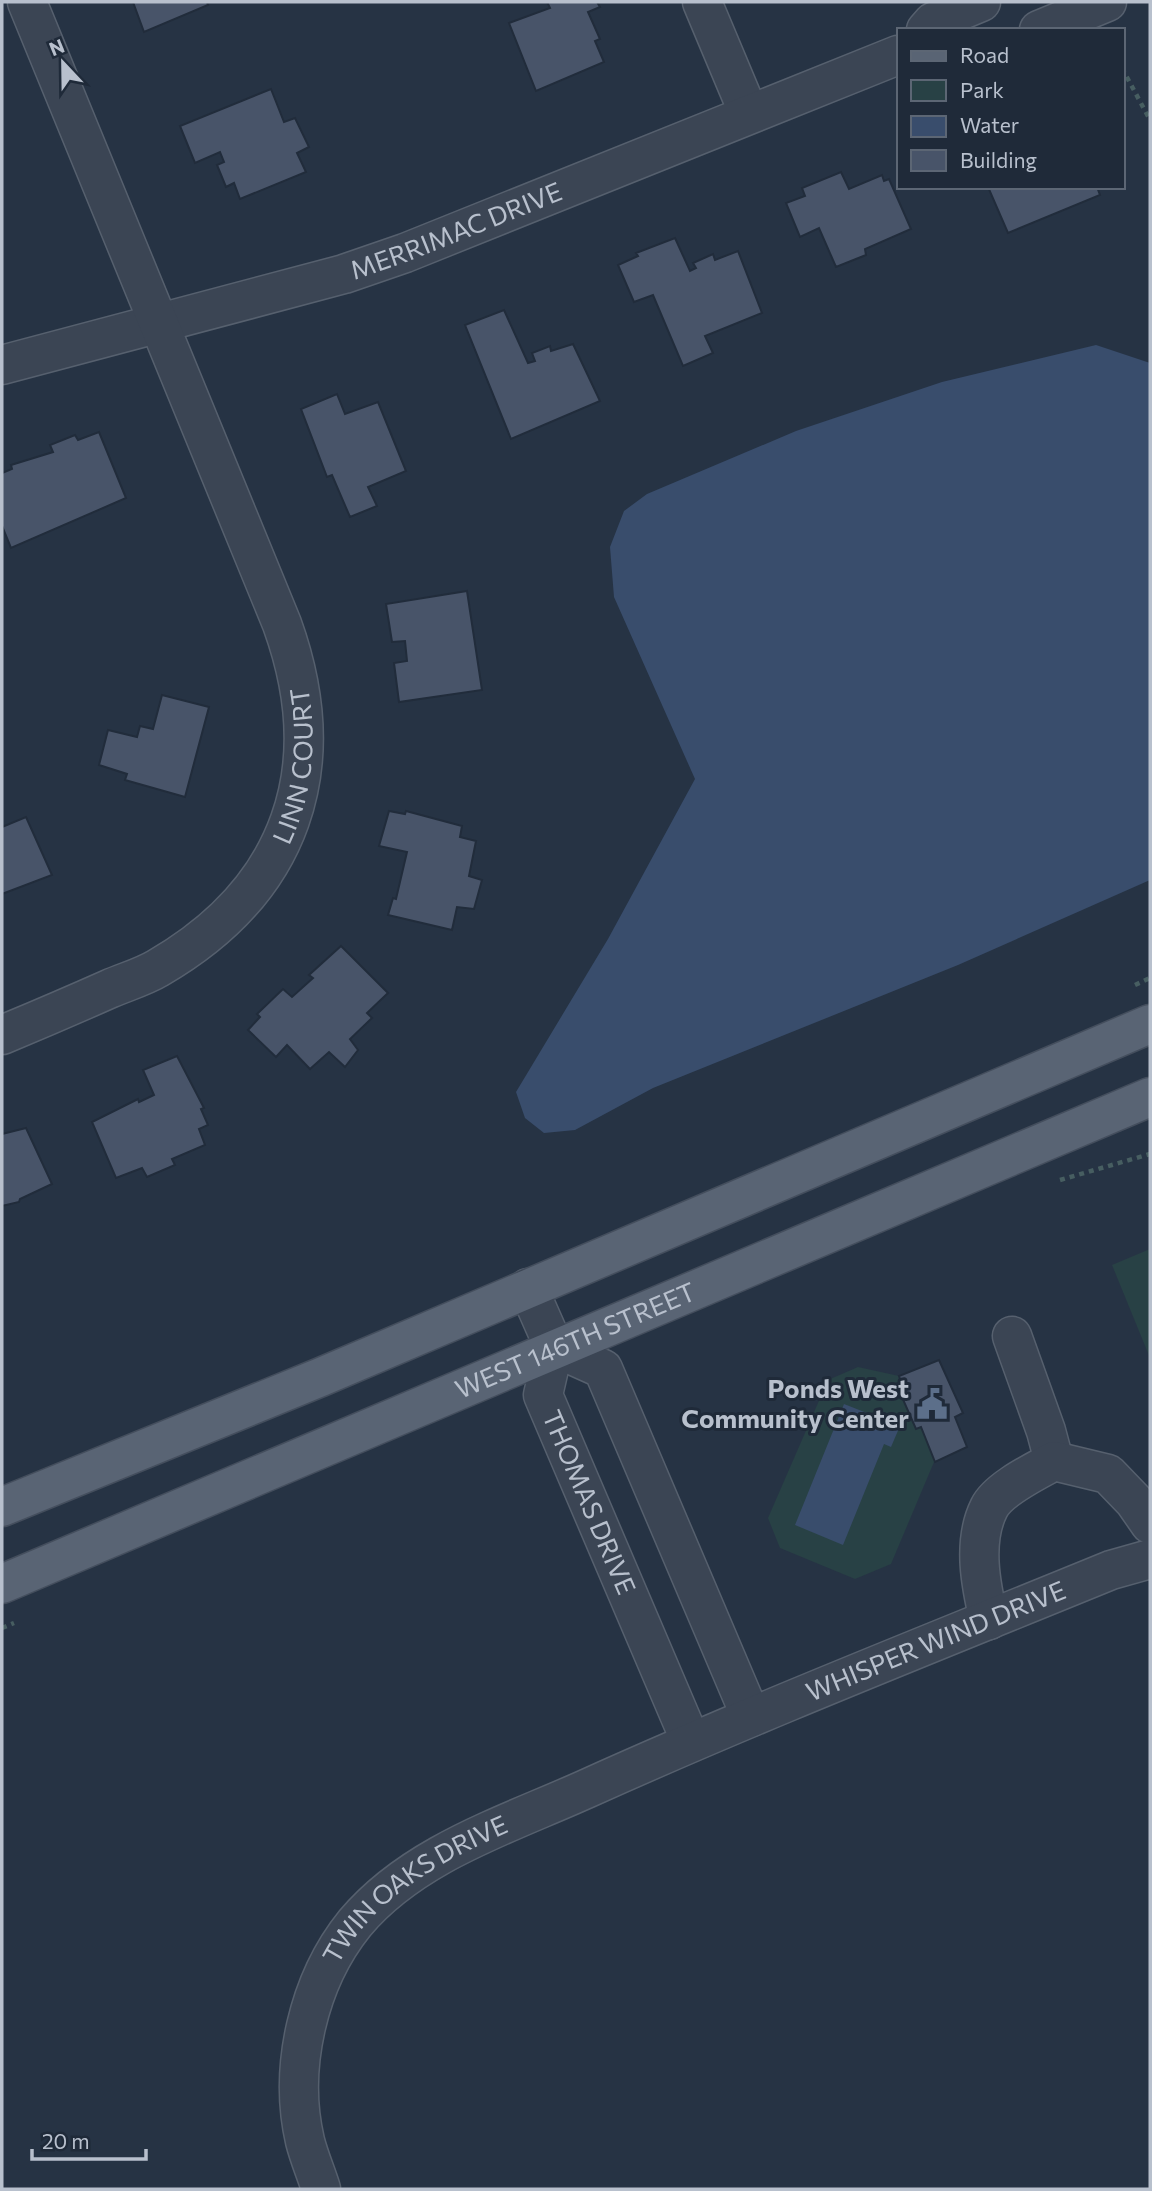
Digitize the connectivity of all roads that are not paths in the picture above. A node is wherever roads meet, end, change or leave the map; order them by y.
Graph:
1 (27, 2) edge
2 (702, 2) edge
3 (981, 2) edge
4 (1107, 2) edge
5 (928, 28) edge
6 (1044, 28) edge
7 (897, 55) edge
8 (749, 114) junction
9 (161, 324) junction
10 (2, 366) edge
11 (1150, 1024) edge
12 (2, 1035) edge
13 (1150, 1097) edge
14 (528, 1288) junction
15 (1012, 1336) dead end
16 (554, 1347) junction
17 (1054, 1461) junction
18 (2, 1507) edge
19 (1150, 1524) edge
20 (1150, 1559) edge
21 (2, 1584) edge
22 (989, 1620) junction
23 (721, 1729) junction
24 (321, 2189) edge

1 - 9 street, LINN COURT
2 - 8 street
3 - 5 street
4 - 6 street
7 - 8 street, MERRIMAC DRIVE
8 - 9 street, MERRIMAC DRIVE
9 - 10 street, MERRIMAC DRIVE
9 - 12 street, LINN COURT
11 - 14 main road
13 - 16 main road, WEST 146TH STREET
14 - 16 street
14 - 18 main road
15 - 17 street
16 - 21 main road, WEST 146TH STREET
16 - 23 street, THOMAS DRIVE
16 - 23 street
17 - 19 street
17 - 22 street
20 - 22 street, WHISPER WIND DRIVE
22 - 23 street, WHISPER WIND DRIVE
23 - 24 street, TWIN OAKS DRIVE

